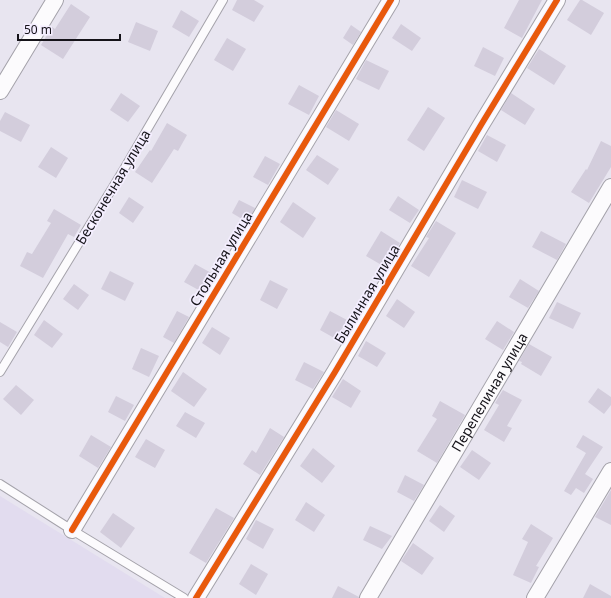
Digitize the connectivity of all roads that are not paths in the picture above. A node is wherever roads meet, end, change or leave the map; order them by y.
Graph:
1 (55, 0) edge
2 (223, 0) edge
3 (391, 0) edge
4 (557, 0) edge
5 (0, 91) edge
6 (611, 187) edge
7 (0, 372) edge
8 (611, 471) edge
9 (0, 484) edge
10 (72, 530) junction
11 (184, 598) edge
12 (196, 598) edge
13 (368, 598) edge
14 (535, 598) edge

1 - 5 street
2 - 7 lane, Бесконечная улица
3 - 10 street, Стольная улица
4 - 12 street, Былинная улица
6 - 13 street, Перепелиная улица
8 - 14 street
9 - 10 lane
10 - 11 lane

